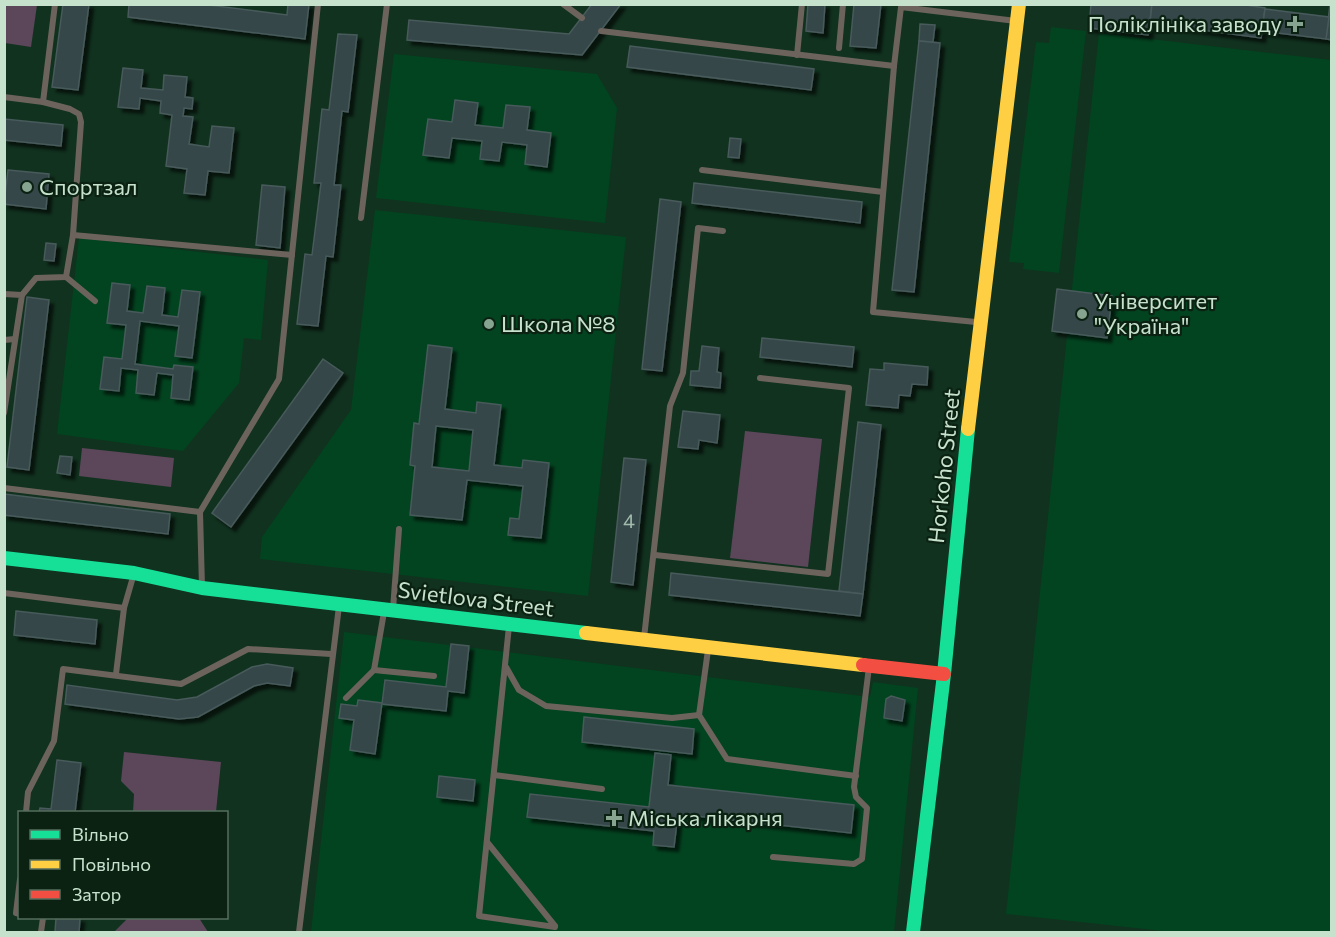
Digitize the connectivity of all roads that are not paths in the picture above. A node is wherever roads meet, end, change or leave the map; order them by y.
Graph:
1 (55, 4) edge
2 (318, 4) edge
3 (387, 4) edge
4 (563, 4) edge
5 (802, 4) edge
6 (843, 4) edge
7 (1020, 4) edge
8 (582, 18) dead end
9 (1018, 21) junction
10 (601, 31) dead end
11 (839, 48) dead end
12 (797, 55) junction
13 (894, 66) junction
14 (4, 97) edge
15 (43, 102) junction
16 (702, 170) dead end
17 (883, 192) junction
18 (361, 218) dead end
19 (723, 231) dead end
20 (73, 235) junction
21 (292, 255) junction
22 (66, 278) junction
23 (4, 294) edge
24 (22, 295) junction
25 (95, 301) dead end
26 (979, 322) junction
27 (15, 339) junction
28 (4, 340) edge
29 (760, 378) dead end
30 (4, 413) edge
31 (4, 488) edge
32 (200, 512) junction
33 (399, 529) dead end
34 (655, 555) junction
35 (4, 558) edge
36 (134, 573) junction
37 (202, 588) junction
38 (4, 593) edge
39 (339, 603) junction
40 (124, 608) junction
41 (388, 610) junction
42 (510, 624) junction
43 (644, 640) junction
44 (708, 649) junction
45 (331, 654) junction
46 (506, 666) junction
47 (869, 666) junction
48 (374, 670) junction
49 (116, 674) junction
50 (944, 674) junction
51 (434, 676) dead end
52 (346, 698) dead end
53 (699, 715) junction
54 (494, 775) junction
55 (856, 776) junction
56 (602, 789) dead end
57 (26, 811) edge
58 (487, 842) junction
59 (772, 857) dead end
60 (18, 896) edge
61 (18, 914) edge
62 (299, 933) edge
63 (913, 933) edge

1 - 15 lane
2 - 21 lane
3 - 18 lane
4 - 8 lane
5 - 12 lane
6 - 11 lane
7 - 9 street, Horkoho Street
9 - 13 lane
9 - 26 street, Horkoho Street
10 - 12 lane
12 - 13 lane
13 - 17 lane
14 - 15 lane
15 - 20 lane
16 - 17 lane
17 - 26 lane
19 - 34 lane
20 - 21 lane
20 - 22 lane
21 - 32 lane
22 - 24 lane
22 - 25 lane
23 - 24 lane
24 - 27 lane
26 - 50 street, Horkoho Street
27 - 28 lane
27 - 30 lane
29 - 34 lane
31 - 32 lane
32 - 37 lane
33 - 41 lane
34 - 43 lane
35 - 36 street, Svietlova Street
36 - 37 street, Svietlova Street
36 - 40 lane
37 - 39 street, Svietlova Street
38 - 40 lane
39 - 41 street, Svietlova Street
39 - 45 lane
40 - 49 lane
41 - 42 street, Svietlova Street
41 - 48 lane
42 - 43 street, Svietlova Street
42 - 46 lane
43 - 44 street, Svietlova Street
44 - 47 street, Svietlova Street
44 - 53 lane
45 - 49 lane
45 - 62 lane
46 - 53 lane
46 - 54 lane
47 - 50 street, Svietlova Street
47 - 55 lane
48 - 51 lane
48 - 52 lane
49 - 57 lane
50 - 63 street, Horkoho Street
53 - 55 lane
54 - 56 lane
54 - 58 lane
55 - 59 lane
58 - 58 lane
60 - 61 lane

